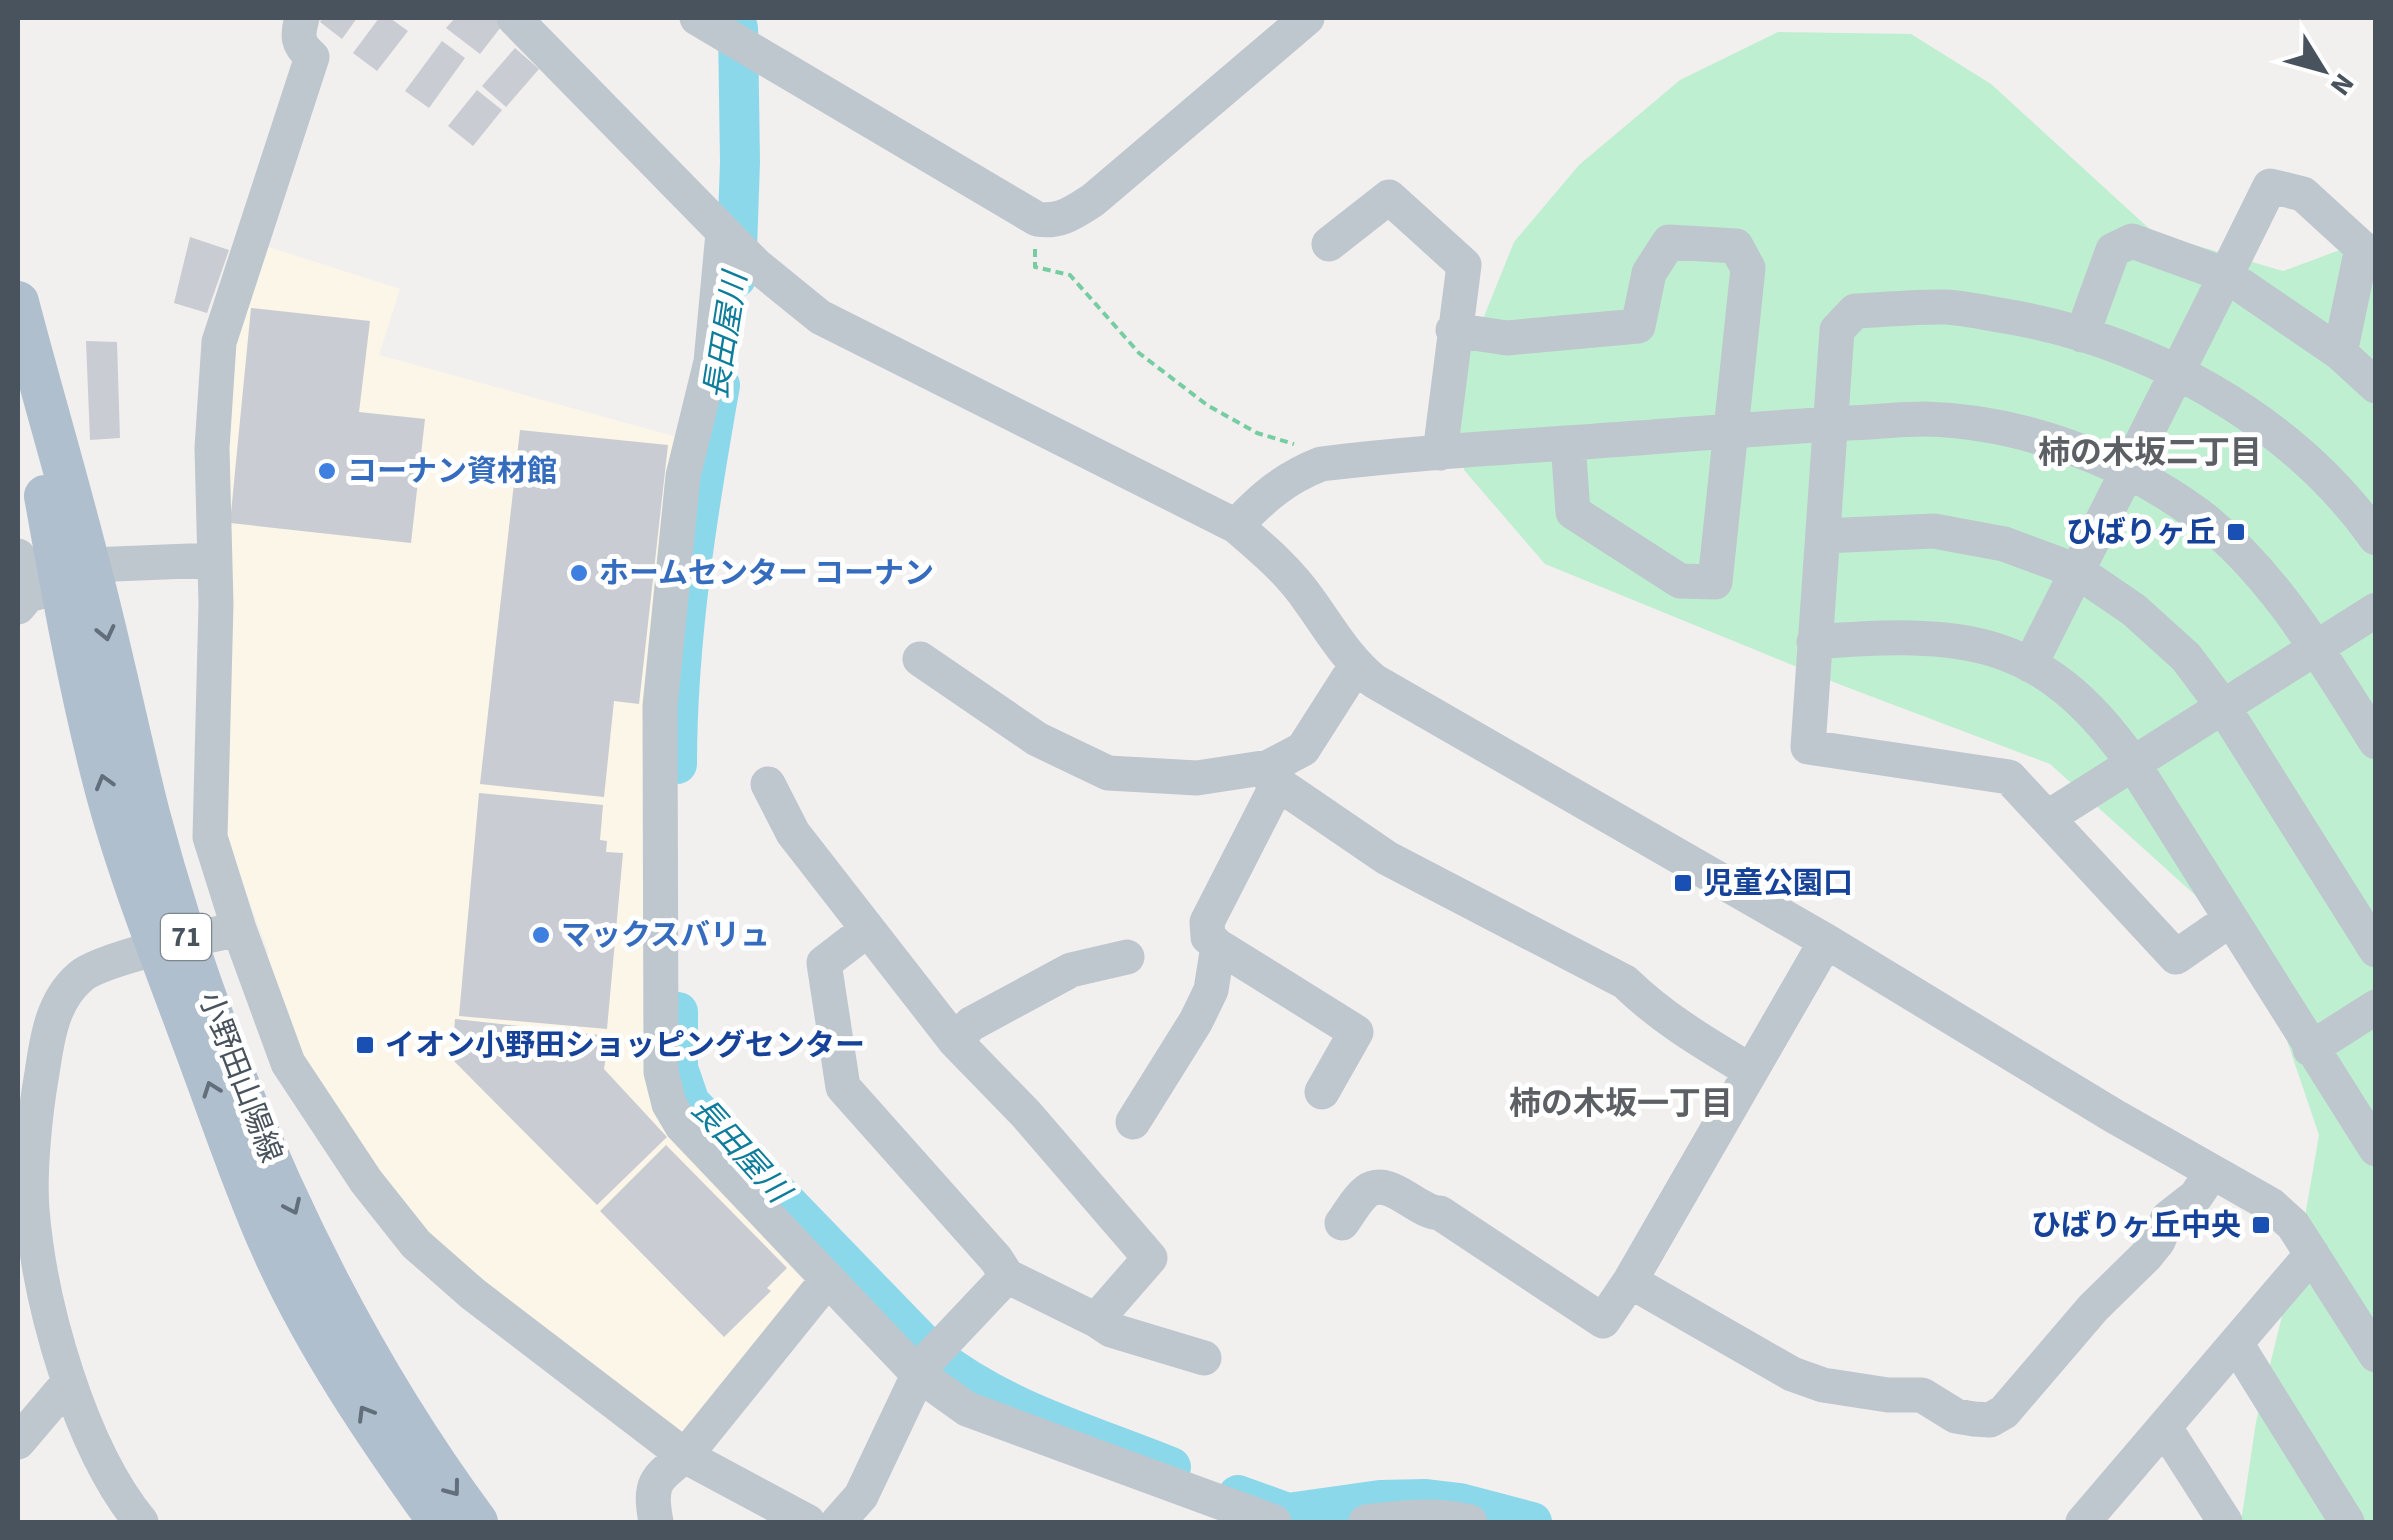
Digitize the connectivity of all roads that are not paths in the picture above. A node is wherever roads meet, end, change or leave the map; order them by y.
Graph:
1 (302, 18) edge
2 (514, 18) edge
3 (1307, 18) edge
4 (736, 34) edge
5 (723, 233) junction
6 (1330, 244) dead end
7 (2226, 276) junction
8 (18, 302) edge
9 (18, 324) edge
10 (1453, 330) junction
11 (2082, 334) junction
12 (2340, 353) junction
13 (2177, 372) junction
14 (28, 386) edge
15 (2376, 386) edge
16 (1832, 424) junction
17 (1733, 431) junction
18 (1568, 443) junction
19 (1440, 453) junction
20 (2125, 472) junction
21 (1236, 526) junction
22 (1824, 536) junction
23 (2376, 538) edge
24 (18, 556) edge
25 (214, 560) junction
26 (2077, 572) junction
27 (49, 588) edge
28 (2376, 610) edge
29 (1814, 642) junction
30 (2316, 647) junction
31 (920, 659) dead end
32 (2030, 665) junction
33 (1356, 666) junction
34 (2222, 706) junction
35 (2376, 742) edge
36 (2132, 762) junction
37 (1269, 768) junction
38 (768, 784) dead end
39 (2047, 818) junction
40 (2231, 920) junction
41 (240, 930) junction
42 (867, 930) junction
43 (1826, 941) junction
44 (173, 944) junction
45 (1218, 946) junction
46 (2376, 950) edge
47 (1127, 957) dead end
48 (2376, 1007) edge
49 (955, 1042) junction
50 (2310, 1049) junction
51 (1750, 1071) junction
52 (1322, 1092) dead end
53 (28, 1093) edge
54 (1133, 1122) dead end
55 (2376, 1150) edge
56 (2212, 1172) junction
57 (1342, 1224) dead end
58 (2312, 1254) junction
59 (1007, 1276) junction
60 (827, 1280) junction
61 (1630, 1281) junction
62 (1096, 1320) junction
63 (2237, 1345) junction
64 (2376, 1356) edge
65 (1204, 1358) dead end
66 (928, 1361) junction
67 (68, 1382) junction
68 (2165, 1428) junction
69 (18, 1442) edge
70 (685, 1456) junction
71 (2343, 1521) edge
72 (142, 1522) edge
73 (440, 1522) edge
74 (477, 1522) edge
75 (656, 1522) edge
76 (808, 1522) edge
77 (838, 1522) edge
78 (1274, 1522) edge
79 (1366, 1522) edge
80 (1470, 1522) edge
81 (2083, 1522) edge
82 (2225, 1522) edge

1 - 25 street
2 - 5 street
3 - 4 street
5 - 21 street
5 - 60 street
6 - 10 street
7 - 11 street
7 - 12 street
7 - 12 street
7 - 13 street
8 - 14 main road, 小野田山陽線 / 71
9 - 14 main road, 小野田山陽線 / 71
10 - 17 street
10 - 19 street
11 - 13 street
11 - 16 street
12 - 15 street
13 - 20 street
13 - 23 street
14 - 27 main road, 小野田山陽線 / 71
16 - 17 street
16 - 20 street
16 - 22 street
17 - 18 street
17 - 18 street
18 - 19 street
19 - 21 street
20 - 26 street
20 - 30 street
21 - 33 street
22 - 26 street
22 - 29 street
24 - 27 street
25 - 27 street
25 - 41 street
26 - 32 street
26 - 34 street
27 - 44 main road, 小野田山陽線 / 71
28 - 30 street
29 - 32 street
29 - 39 street
30 - 34 street
30 - 35 street
31 - 37 street
32 - 36 street
33 - 37 street
33 - 43 street
34 - 36 street
34 - 46 street
36 - 39 street
36 - 40 street
37 - 45 street
37 - 51 street
38 - 42 street
39 - 40 street
40 - 50 street
41 - 44 street
41 - 70 street
42 - 49 street
42 - 59 street
43 - 51 street
43 - 56 street
44 - 53 street
73 -> 44 main road, 小野田山陽線 / 71
44 -> 74 main road, 小野田山陽線 / 71
45 - 52 street
45 - 54 street
47 - 49 street
48 - 50 street
49 - 62 street
50 - 55 street
51 - 61 street
53 - 67 street
56 - 58 street
56 - 61 street
57 - 61 street
58 - 63 street
58 - 64 street
59 - 62 street
59 - 66 street
60 - 66 street
60 - 70 street
62 - 65 street
63 - 68 street
63 - 71 street
66 - 77 street
66 - 78 street
67 - 69 street
67 - 72 street
68 - 81 street
68 - 82 street
70 - 75 street
70 - 76 street
79 - 80 street

